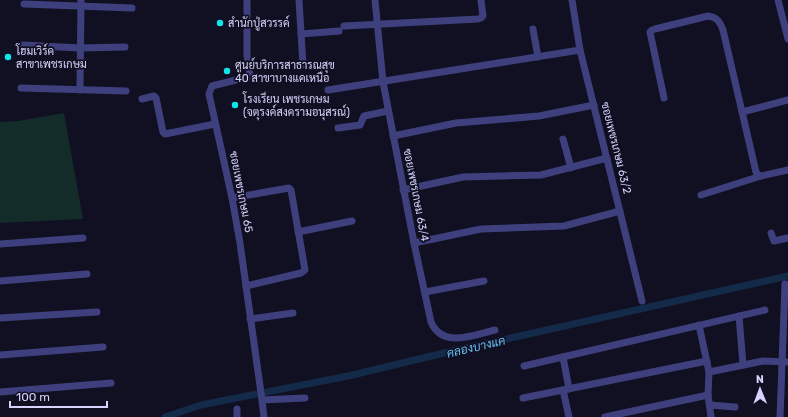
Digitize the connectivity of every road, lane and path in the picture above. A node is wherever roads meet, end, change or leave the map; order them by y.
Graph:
1 (247, 0) edge
2 (299, 0) edge
3 (375, 0) edge
4 (481, 0) edge
5 (572, 0) edge
6 (778, 0) edge
7 (81, 3) edge
8 (24, 4) dead end
9 (132, 8) dead end
10 (378, 24) junction
11 (533, 29) dead end
12 (301, 34) junction
13 (788, 39) edge
14 (23, 45) dead end
15 (125, 47) dead end
16 (80, 48) junction
17 (580, 50) junction
18 (538, 57) junction
19 (303, 65) dead end
20 (383, 82) junction
21 (21, 88) dead end
22 (80, 90) junction
23 (328, 90) dead end
24 (126, 91) dead end
25 (664, 98) dead end
26 (142, 99) dead end
27 (788, 100) edge
28 (594, 105) junction
29 (388, 111) junction
30 (742, 112) junction
31 (215, 124) junction
32 (338, 128) dead end
33 (393, 136) junction
34 (563, 139) dead end
35 (607, 158) junction
36 (571, 168) junction
37 (788, 170) edge
38 (761, 176) junction
39 (403, 190) junction
40 (701, 195) dead end
41 (232, 198) junction
42 (620, 211) junction
43 (352, 221) dead end
44 (298, 232) junction
45 (771, 233) dead end
46 (83, 238) dead end
47 (788, 238) edge
48 (414, 243) junction
49 (0, 244) edge
50 (87, 274) dead end
51 (0, 281) edge
52 (484, 281) dead end
53 (785, 284) dead end
54 (246, 286) junction
55 (425, 292) junction
56 (642, 301) dead end
57 (765, 310) dead end
58 (97, 312) dead end
59 (293, 313) dead end
60 (739, 316) junction
61 (0, 318) edge
62 (250, 319) junction
63 (699, 325) junction
64 (495, 330) dead end
65 (103, 347) dead end
66 (0, 355) edge
67 (563, 357) junction
68 (707, 361) junction
69 (785, 362) edge
70 (743, 365) junction
71 (524, 366) dead end
72 (709, 372) junction
73 (111, 384) dead end
74 (566, 390) junction
75 (0, 392) edge
76 (708, 395) junction
77 (305, 398) dead end
78 (523, 398) dead end
79 (262, 400) junction
80 (710, 405) junction
81 (735, 407) dead end
82 (237, 408) dead end
83 (237, 417) edge
84 (264, 417) edge
85 (569, 417) edge
86 (605, 417) edge
87 (711, 417) edge
88 (780, 417) edge

1 - 31 street, ซอยเพชรเกษม 65
2 - 12 street
3 - 10 street, ซอยเพชรเกษม 63/4
4 - 10 street
5 - 17 street, ซอยเพชรเกษม 63/2
6 - 13 street
7 - 8 street
7 - 9 street
7 - 16 street
10 - 12 street
10 - 20 street, ซอยเพชรเกษม 63/4
11 - 18 street
12 - 19 street
14 - 16 street
15 - 16 street
16 - 22 street
17 - 18 street
17 - 28 street, ซอยเพชรเกษม 63/2
18 - 20 street
20 - 23 street
20 - 29 street, ซอยเพชรเกษม 63/4
21 - 22 street
22 - 24 street
25 - 30 street
26 - 31 street
27 - 30 street
28 - 33 street
28 - 35 street, ซอยเพชรเกษม 63/2
29 - 32 street
29 - 33 street, ซอยเพชรเกษม 63/4
30 - 38 street
31 - 41 street, ซอยเพชรเกษม 65
33 - 39 street, ซอยเพชรเกษม 63/4
34 - 36 street
35 - 36 street
35 - 42 street, ซอยเพชรเกษม 63/2
36 - 39 street
37 - 38 street
38 - 40 street
39 - 48 street, ซอยเพชรเกษม 63/4
41 - 44 street
41 - 54 street, ซอยเพชรเกษม 65
42 - 48 street
42 - 56 street, ซอยเพชรเกษม 63/2
43 - 44 street
44 - 54 street
45 - 47 street
46 - 49 street
48 - 55 street, ซอยเพชรเกษม 63/4
50 - 51 street
52 - 55 street
53 - 69 street
54 - 62 street, ซอยเพชรเกษม 65
55 - 64 street, ซอยเพชรเกษม 63/4
57 - 60 street
58 - 61 street
59 - 62 street
60 - 63 street
60 - 70 street
62 - 79 street, ซอยเพชรเกษม 65
63 - 67 street
63 - 68 street
65 - 66 street
67 - 71 street
67 - 74 street
68 - 72 street
68 - 74 street
69 - 70 street
69 - 88 street
70 - 72 street
72 - 76 street
73 - 75 street
74 - 78 street
74 - 85 street
76 - 80 street
76 - 86 street
77 - 79 street
79 - 84 street, ซอยเพชรเกษม 65
80 - 81 street
80 - 87 street
82 - 83 street

